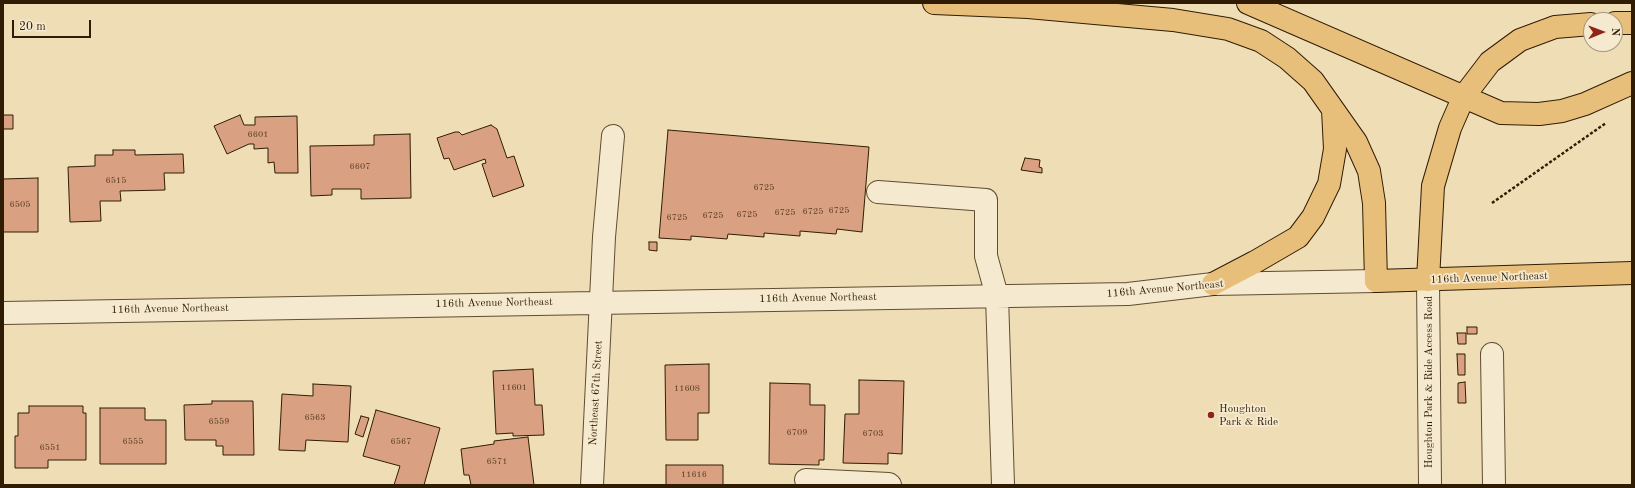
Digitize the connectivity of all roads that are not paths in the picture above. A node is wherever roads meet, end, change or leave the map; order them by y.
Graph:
1 (934, 3) edge
2 (1248, 3) edge
3 (1583, 25) edge
4 (1632, 82) edge
5 (1464, 96) junction
6 (1333, 110) junction
7 (613, 136) dead end
8 (878, 192) dead end
9 (1632, 273) edge
10 (1428, 280) junction
11 (1376, 281) junction
12 (1213, 284) junction
13 (997, 296) junction
14 (601, 301) junction
15 (3, 313) edge
16 (1492, 354) dead end
17 (806, 480) dead end
18 (592, 485) edge
19 (890, 485) edge
20 (1003, 485) edge
21 (1430, 485) edge
22 (1494, 485) edge

1 - 6 main road
2 - 5 main road
3 - 5 main road
4 - 5 main road
5 - 10 main road
6 - 11 main road
6 - 12 main road
7 - 14 street, Northeast 67th Street
8 - 13 street
9 - 10 main road, 116th Avenue Northeast
10 - 11 main road, 116th Avenue Northeast
10 - 21 street, Houghton Park & Ride Access Road
11 - 12 street, 116th Avenue Northeast
12 - 13 street, 116th Avenue Northeast
13 - 14 street, 116th Avenue Northeast
13 - 20 street
14 - 15 street, 116th Avenue Northeast
14 - 18 street, Northeast 67th Street
16 - 22 street
17 - 19 street

